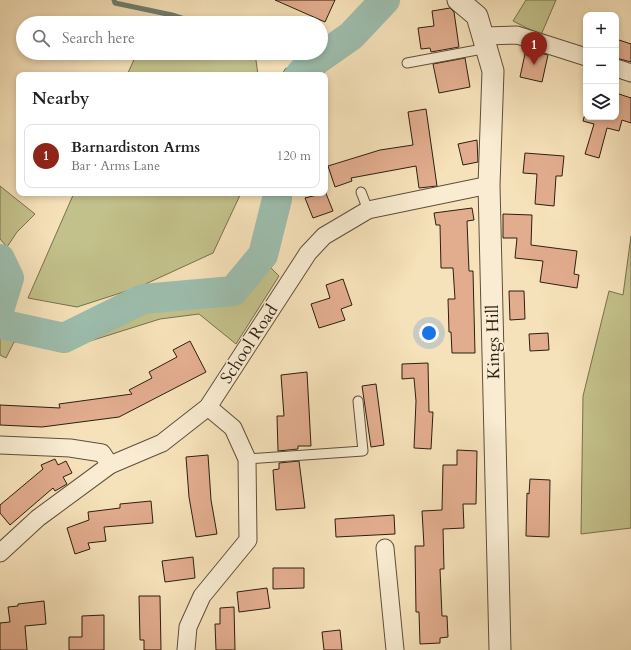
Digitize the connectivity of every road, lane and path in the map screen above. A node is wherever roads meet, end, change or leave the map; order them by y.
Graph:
1 (458, 0) edge
2 (486, 42) junction
3 (583, 56) edge
4 (407, 63) dead end
5 (619, 69) edge
6 (631, 73) edge
7 (489, 185) junction
8 (361, 192) dead end
9 (368, 210) junction
10 (358, 401) dead end
11 (208, 407) junction
12 (0, 445) edge
13 (248, 459) junction
14 (110, 465) junction
15 (385, 548) dead end
16 (0, 553) edge
17 (186, 650) edge
18 (395, 650) edge
19 (500, 650) edge

1 - 2 street, Kings Hill
2 - 3 street
2 - 4 lane
2 - 7 street, Kings Hill
5 - 6 street
7 - 9 street, School Road
7 - 19 street, Kings Hill
8 - 9 lane
9 - 11 street, School Road
10 - 13 lane
11 - 13 street
11 - 14 street, School Road
12 - 14 street
13 - 17 street
14 - 16 street, School Road
15 - 18 street

